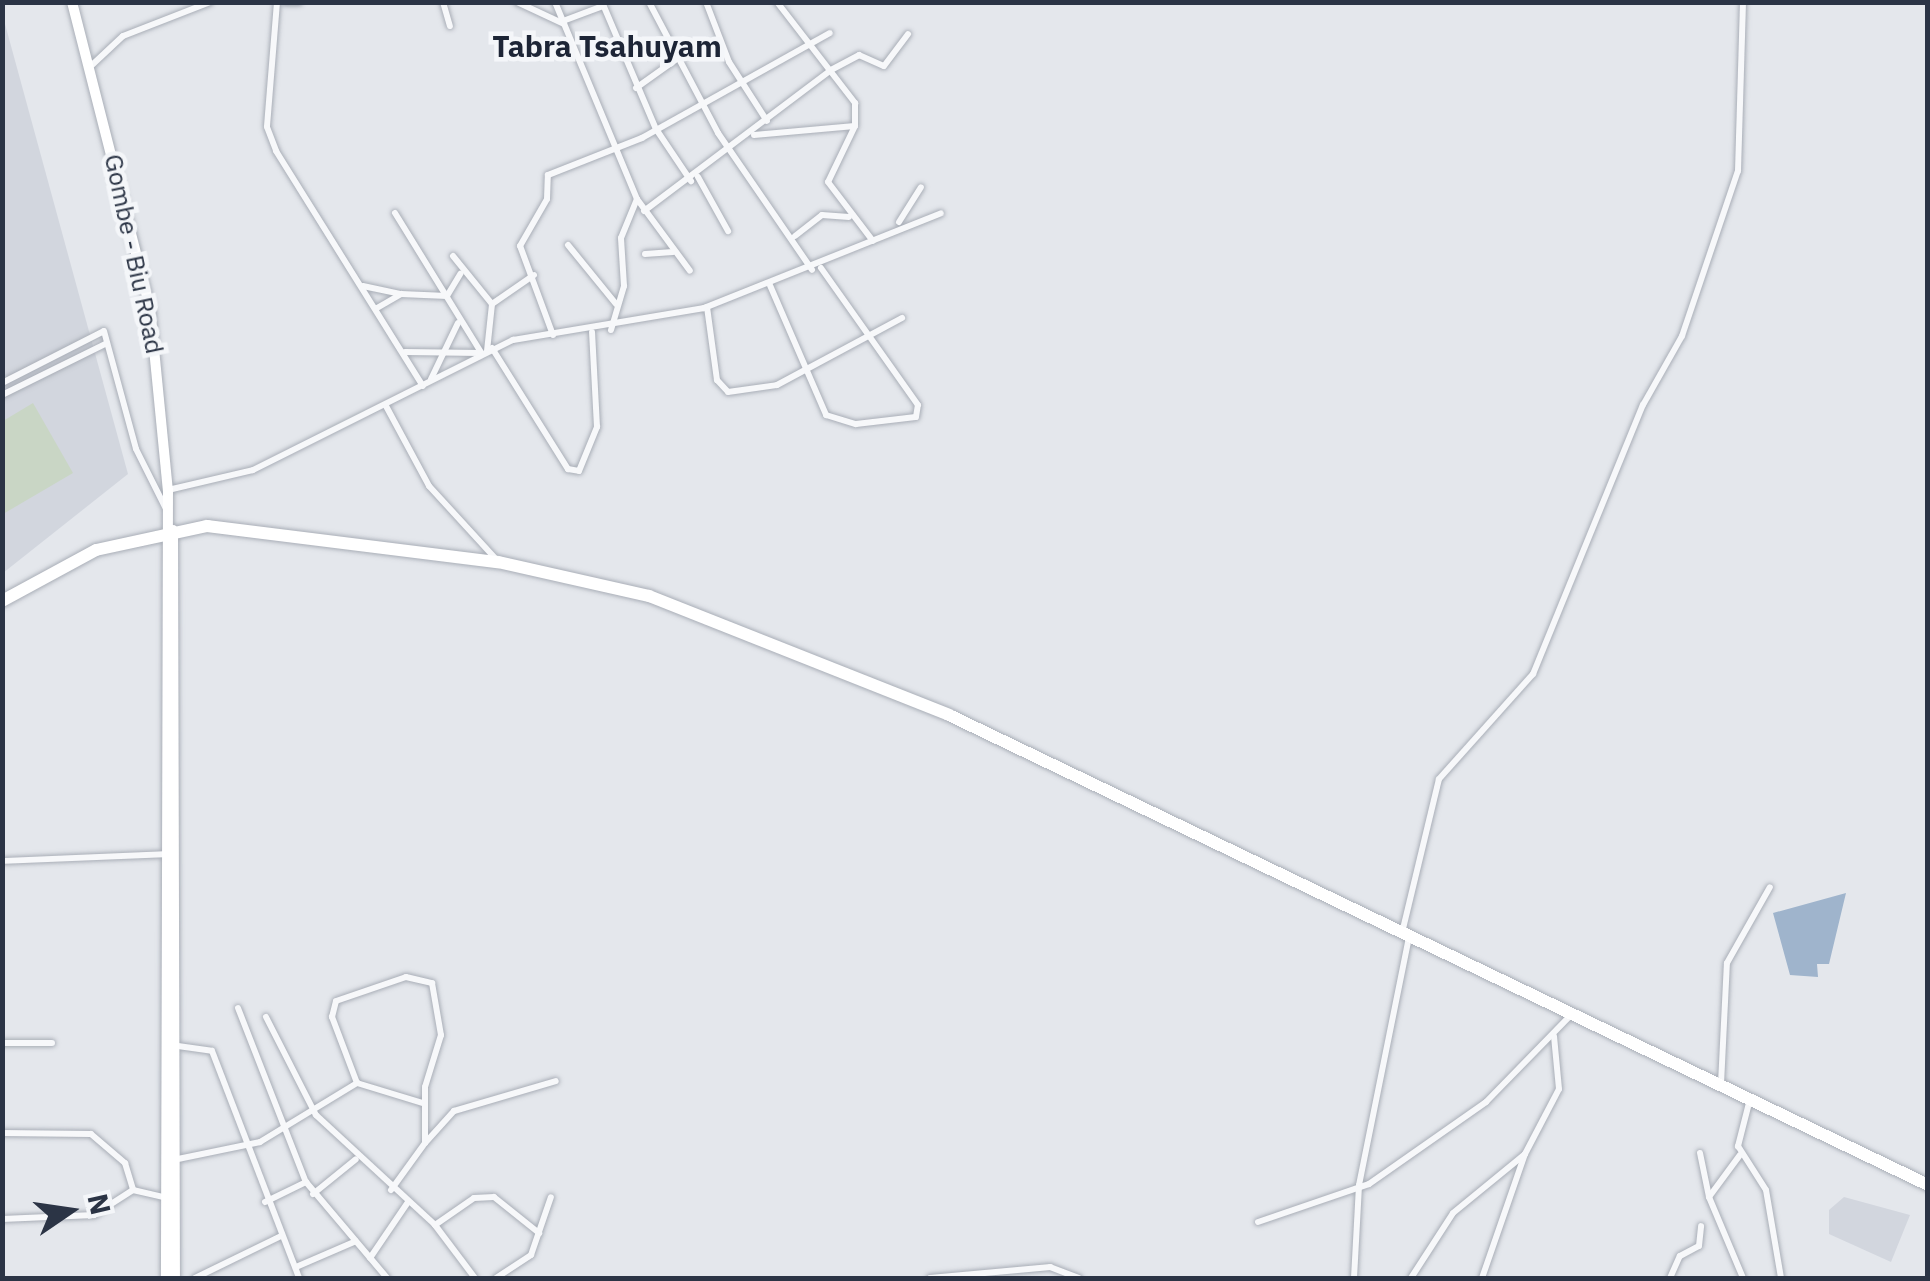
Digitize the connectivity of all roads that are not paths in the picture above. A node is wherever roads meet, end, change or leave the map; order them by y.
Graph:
1 (72, 2) edge
2 (210, 2) edge
3 (281, 2) edge
4 (299, 2) edge
5 (443, 2) edge
6 (517, 2) edge
7 (555, 2) edge
8 (650, 2) edge
9 (706, 2) edge
10 (777, 2) edge
11 (1743, 2) edge
12 (603, 4) edge
13 (563, 22) junction
14 (450, 26) dead end
15 (830, 33) dead end
16 (908, 34) dead end
17 (804, 44) junction
18 (678, 58) junction
19 (92, 65) junction
20 (830, 70) junction
21 (740, 82) junction
22 (636, 88) junction
23 (703, 106) junction
24 (767, 122) junction
25 (855, 126) junction
26 (656, 129) junction
27 (753, 135) junction
28 (612, 145) junction
29 (730, 153) junction
30 (694, 179) junction
31 (922, 187) dead end
32 (636, 198) junction
33 (644, 211) junction
34 (395, 213) dead end
35 (942, 213) dead end
36 (850, 217) junction
37 (899, 222) junction
38 (728, 232) dead end
39 (795, 236) junction
40 (873, 241) junction
41 (568, 245) dead end
42 (673, 252) junction
43 (645, 254) dead end
44 (454, 256) dead end
45 (816, 269) junction
46 (690, 272) dead end
47 (460, 274) junction
48 (534, 275) junction
49 (769, 283) junction
50 (362, 286) junction
51 (401, 294) junction
52 (442, 297) junction
53 (492, 304) junction
54 (616, 304) junction
55 (707, 307) junction
56 (377, 308) junction
57 (902, 318) dead end
58 (458, 322) junction
59 (611, 330) junction
60 (592, 332) junction
61 (554, 335) junction
62 (874, 339) junction
63 (107, 343) junction
64 (447, 349) junction
65 (487, 351) junction
66 (405, 352) junction
67 (804, 368) junction
68 (2, 383) edge
69 (427, 384) junction
70 (2, 395) edge
71 (386, 406) junction
72 (168, 490) junction
73 (168, 511) junction
74 (170, 534) junction
75 (498, 562) junction
76 (2, 601) edge
77 (166, 854) junction
78 (2, 861) edge
79 (1770, 887) dead end
80 (1406, 935) junction
81 (238, 1008) dead end
82 (1570, 1016) junction
83 (266, 1018) dead end
84 (1554, 1036) junction
85 (2, 1043) edge
86 (52, 1044) dead end
87 (178, 1046) junction
88 (556, 1081) dead end
89 (357, 1083) junction
90 (1721, 1084) junction
91 (1751, 1098) junction
92 (423, 1103) junction
93 (316, 1115) junction
94 (286, 1130) junction
95 (2, 1133) edge
96 (425, 1143) junction
97 (246, 1145) junction
98 (1700, 1153) dead end
99 (1525, 1154) junction
100 (1740, 1155) junction
101 (178, 1159) junction
102 (356, 1159) junction
103 (306, 1182) junction
104 (1928, 1185) edge
105 (1359, 1188) junction
106 (133, 1190) junction
107 (391, 1190) junction
108 (313, 1194) junction
109 (551, 1197) dead end
110 (1709, 1197) junction
111 (172, 1200) junction
112 (265, 1202) junction
113 (408, 1202) junction
114 (2, 1219) edge
115 (1258, 1222) dead end
116 (435, 1225) junction
117 (1701, 1226) dead end
118 (539, 1233) junction
119 (282, 1236) junction
120 (356, 1242) junction
121 (370, 1258) junction
122 (296, 1267) junction
123 (166, 1278) edge
124 (176, 1278) edge
125 (195, 1278) edge
126 (299, 1278) edge
127 (387, 1278) edge
128 (474, 1278) edge
129 (496, 1278) edge
130 (930, 1278) edge
131 (1079, 1278) edge
132 (1354, 1278) edge
133 (1411, 1278) edge
134 (1482, 1278) edge
135 (1670, 1278) edge
136 (1742, 1278) edge
137 (1781, 1278) edge

1 - 19 main road, Gombe - Biu Road
2 - 19 street
3 - 4 street
3 - 50 street
5 - 14 street
6 - 13 street
7 - 13 street
8 - 18 street
9 - 21 street
10 - 17 street
11 - 80 street
12 - 13 street
12 - 22 street
13 - 28 street
15 - 17 street
16 - 20 street
17 - 20 street
17 - 21 street
18 - 22 street
18 - 23 street
19 - 72 main road, Gombe - Biu Road
20 - 24 street
20 - 25 street
21 - 23 street
21 - 24 street
22 - 26 street
23 - 26 street
23 - 29 street
24 - 27 street
25 - 27 street
25 - 36 street
26 - 28 street
26 - 30 street
27 - 29 street
28 - 32 street
28 - 48 street
29 - 30 street
29 - 39 street
30 - 33 street
30 - 38 street
31 - 37 street
32 - 33 street
32 - 54 street
33 - 42 street
34 - 52 street
35 - 37 street
36 - 39 street
36 - 40 street
37 - 40 street
39 - 45 street
40 - 45 street
41 - 54 street
42 - 43 street
42 - 46 street
44 - 47 street
45 - 49 street
45 - 62 street
47 - 52 street
47 - 53 street
48 - 53 street
48 - 61 street
49 - 55 street
49 - 67 street
50 - 51 street
50 - 56 street
51 - 52 street
51 - 56 street
52 - 58 street
53 - 65 street
54 - 59 street
55 - 59 street
55 - 67 street
56 - 66 street
57 - 62 street
58 - 64 street
58 - 65 street
59 - 60 street
60 - 61 street
60 - 65 street
61 - 65 street
62 - 67 street
62 - 67 street
63 - 68 street
63 - 70 street
63 - 73 street
64 - 65 street
64 - 66 street
64 - 69 street
65 - 69 street
66 - 69 street
69 - 71 street
71 - 72 street
71 - 75 street
72 - 73 main road, Gombe - Biu Road
73 - 74 main road, Gombe - Biu Road
74 - 75 highway
74 - 76 highway
74 - 77 main road
74 - 87 main road
75 - 80 highway
77 - 78 street
77 - 111 main road
79 - 90 street
80 - 82 highway
80 - 105 street
81 - 94 street
82 - 84 street
82 - 90 highway
83 - 93 street
84 - 99 street
84 - 105 street
85 - 86 street
87 - 97 street
87 - 101 main road
88 - 96 street
89 - 92 street
89 - 92 street
89 - 93 street
90 - 91 highway
91 - 100 street
91 - 104 highway
92 - 96 street
93 - 94 street
93 - 102 street
94 - 97 street
94 - 103 street
95 - 106 street
96 - 107 street
97 - 101 street
97 - 112 street
98 - 110 street
99 - 133 street
99 - 134 street
100 - 110 street
100 - 137 street
101 - 111 main road
102 - 107 street
102 - 108 street
103 - 108 street
103 - 112 street
105 - 115 street
105 - 132 street
106 - 111 street
106 - 114 street
107 - 113 street
108 - 120 street
109 - 118 street
110 - 136 street
111 - 123 main road
111 - 124 main road
112 - 119 street
113 - 116 street
113 - 121 street
116 - 118 street
116 - 128 street
117 - 135 street
118 - 129 street
119 - 122 street
119 - 125 street
120 - 121 street
120 - 122 street
121 - 127 street
122 - 126 street
130 - 131 street

